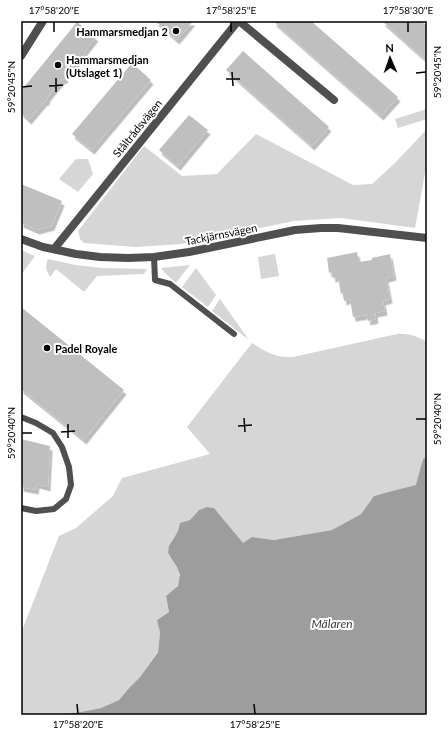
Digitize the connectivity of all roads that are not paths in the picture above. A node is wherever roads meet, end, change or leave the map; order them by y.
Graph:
1 (43, 21) edge
2 (238, 21) edge
3 (21, 56) edge
4 (334, 100) dead end
5 (427, 238) edge
6 (21, 239) edge
7 (54, 249) junction
8 (154, 257) junction
9 (234, 334) dead end
10 (21, 417) edge
11 (21, 508) edge

1 - 3 street
2 - 4 street, Ståltrådsvägen
2 - 7 street, Ståltrådsvägen
5 - 8 street, Tackjärnsvägen
6 - 7 street, Tackjärnsvägen
7 - 8 street, Tackjärnsvägen
8 - 9 lane
10 - 11 lane

